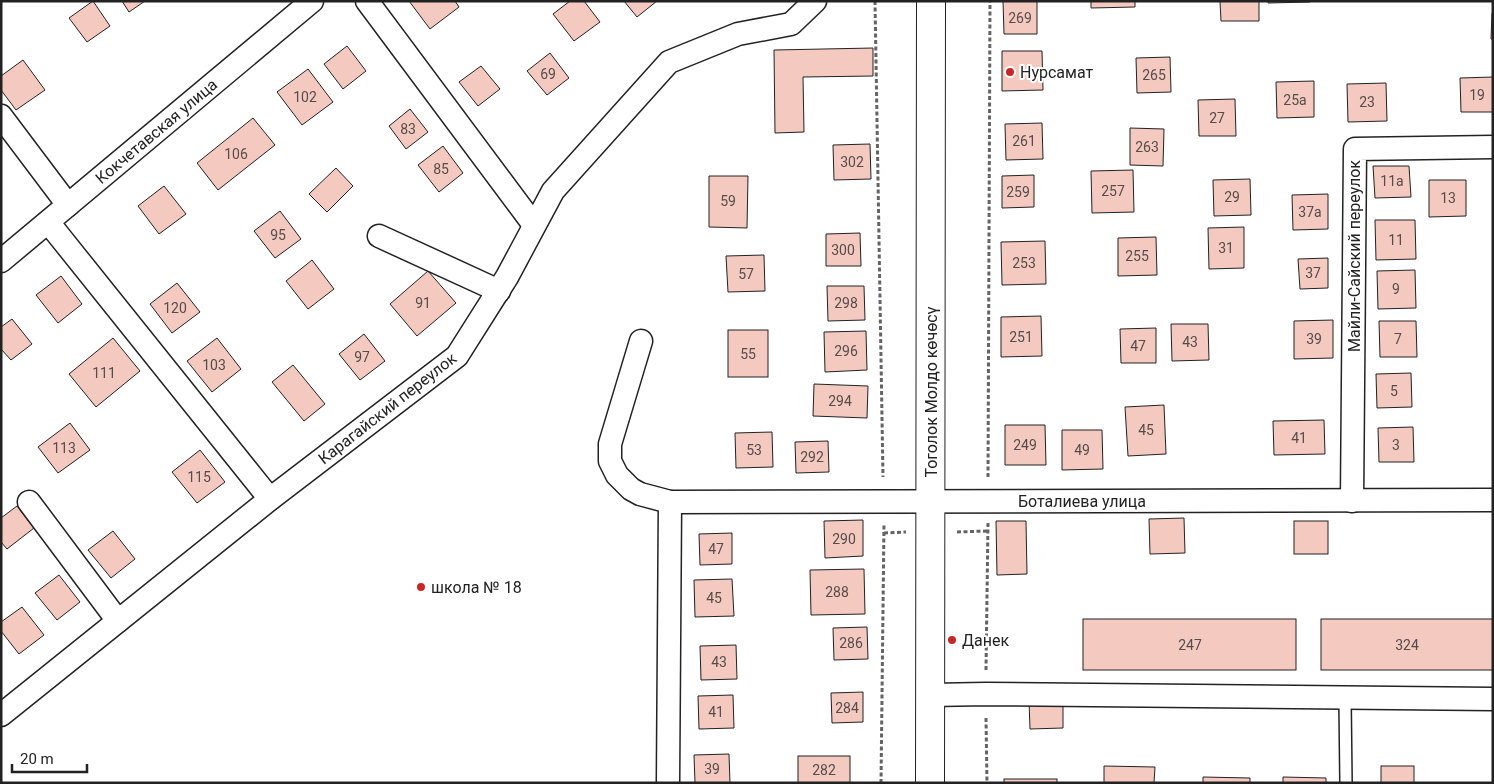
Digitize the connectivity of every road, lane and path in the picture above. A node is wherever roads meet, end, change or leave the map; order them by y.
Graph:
1 (312, 1) edge
2 (367, 1) edge
3 (815, 1) edge
4 (875, 1) edge
5 (931, 1) edge
6 (990, 1) edge
7 (1, 116) edge
8 (1493, 147) edge
9 (68, 205) junction
10 (48, 222) junction
11 (534, 226) junction
12 (379, 236) dead end
13 (1, 261) edge
14 (499, 291) junction
15 (641, 341) dead end
16 (270, 499) junction
17 (1352, 500) junction
18 (1493, 500) edge
19 (884, 501) junction
20 (931, 501) junction
21 (988, 501) junction
22 (29, 502) dead end
23 (670, 502) junction
24 (118, 621) junction
25 (986, 694) junction
26 (930, 695) junction
27 (1345, 699) junction
28 (1493, 699) edge
29 (1, 715) edge
30 (668, 783) edge
31 (881, 783) edge
32 (930, 783) edge
33 (986, 783) edge
34 (1346, 783) edge

1 - 9 street, Кокчетавская улица
2 - 11 street
3 - 11 street, Карагайский переулок
4 - 19 path
5 - 20 main road, Тоголок Молдо көчөсү
6 - 21 path
7 - 9 street
8 - 17 street, Майли-Сайский переулок
9 - 10 street, Кокчетавская улица
10 - 13 street, Кокчетавская улица
10 - 16 street
11 - 14 street, Карагайский переулок
12 - 14 street
14 - 16 street, Карагайский переулок
15 - 23 street, Боталиева улица
16 - 24 street, Карагайский переулок
17 - 18 street, Боталиева улица
17 - 21 street, Боталиева улица
19 - 20 street, Боталиева улица
19 - 23 street, Боталиева улица
19 - 31 path
20 - 21 street, Боталиева улица
20 - 26 main road, Тоголок Молдо көчөсү
21 - 25 path
22 - 24 street
23 - 30 street
24 - 29 street, Карагайский переулок
25 - 26 street
25 - 27 street
25 - 33 path
26 - 32 main road, Тоголок Молдо көчөсү
27 - 28 street
27 - 34 lane

